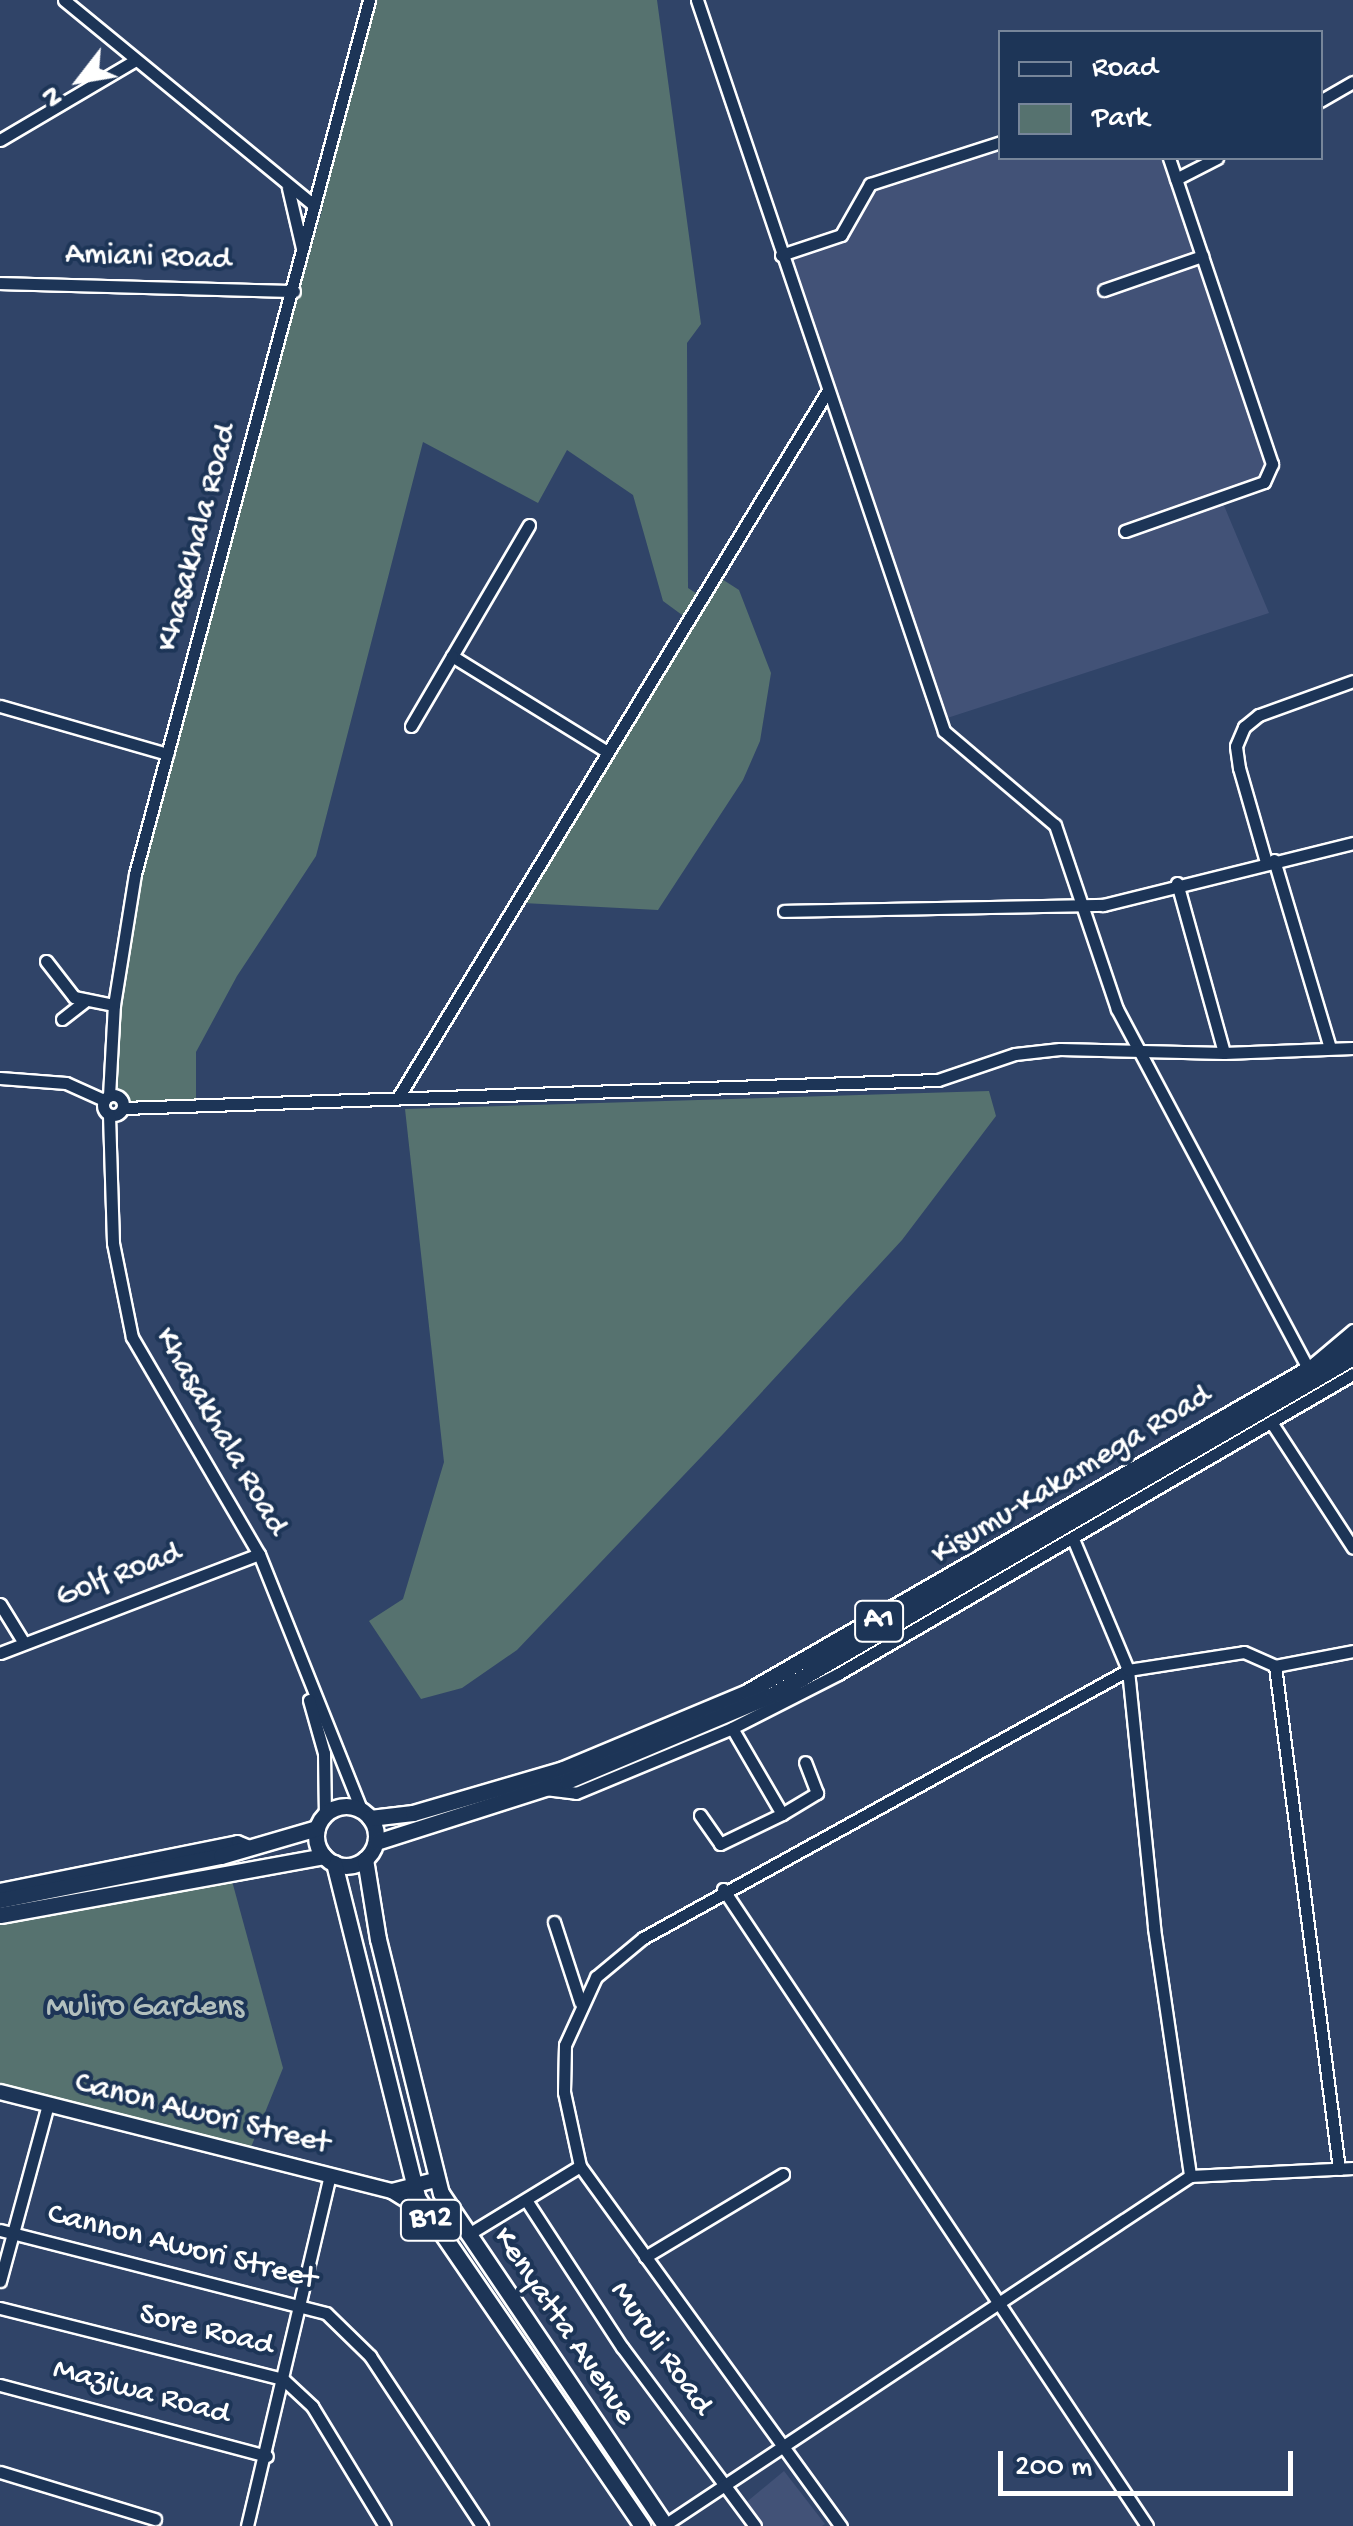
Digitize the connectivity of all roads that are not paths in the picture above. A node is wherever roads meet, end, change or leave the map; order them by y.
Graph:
1 (64, 0) edge
2 (369, 0) edge
3 (697, 0) edge
4 (134, 61) junction
5 (1353, 82) edge
6 (1323, 99) edge
7 (0, 140) edge
8 (998, 143) edge
9 (1170, 160) edge
10 (1213, 160) edge
11 (1176, 180) junction
12 (288, 188) junction
13 (314, 205) junction
14 (303, 253) junction
15 (781, 256) junction
16 (1202, 256) junction
17 (0, 282) edge
18 (1104, 290) dead end
19 (294, 291) junction
20 (827, 392) junction
21 (529, 524) dead end
22 (1126, 532) dead end
23 (452, 656) junction
24 (1353, 681) edge
25 (0, 706) edge
26 (411, 726) dead end
27 (606, 751) junction
28 (167, 754) junction
29 (1353, 843) edge
30 (1270, 861) junction
31 (1177, 883) junction
32 (1082, 904) junction
33 (784, 911) dead end
34 (46, 962) dead end
35 (86, 1000) junction
36 (114, 1006) junction
37 (62, 1018) dead end
38 (1330, 1048) junction
39 (1353, 1048) edge
40 (1138, 1051) junction
41 (1224, 1054) junction
42 (0, 1078) edge
43 (400, 1096) junction
44 (106, 1098) junction
45 (123, 1108) junction
46 (109, 1115) junction
47 (1353, 1330) edge
48 (1353, 1342) edge
49 (1353, 1357) edge
50 (1308, 1368) junction
51 (1353, 1374) edge
52 (1272, 1422) junction
53 (1073, 1539) junction
54 (1353, 1548) edge
55 (258, 1554) junction
56 (980, 1576) junction
57 (1008, 1576) junction
58 (0, 1604) edge
59 (24, 1643) junction
60 (1353, 1651) edge
61 (0, 1653) edge
62 (296, 1653) junction
63 (1275, 1666) junction
64 (1128, 1670) junction
65 (732, 1728) junction
66 (805, 1762) dead end
67 (546, 1789) junction
68 (366, 1814) junction
69 (782, 1814) junction
70 (700, 1815) dead end
71 (321, 1821) junction
72 (376, 1842) junction
73 (254, 1848) junction
74 (365, 1859) junction
75 (329, 1860) junction
76 (724, 1888) junction
77 (0, 1889) edge
78 (0, 1900) edge
79 (0, 1915) edge
80 (554, 1922) dead end
81 (378, 1939) junction
82 (356, 1943) junction
83 (580, 2002) junction
84 (0, 2092) edge
85 (48, 2104) junction
86 (580, 2166) junction
87 (1353, 2168) edge
88 (1338, 2169) junction
89 (782, 2174) dead end
90 (330, 2176) junction
91 (1190, 2176) junction
92 (435, 2180) junction
93 (413, 2182) junction
94 (392, 2190) junction
95 (526, 2200) junction
96 (448, 2205) junction
97 (424, 2211) junction
98 (6, 2231) edge
99 (467, 2235) junction
100 (645, 2257) junction
101 (0, 2281) edge
102 (998, 2299) junction
103 (302, 2306) junction
104 (0, 2308) edge
105 (522, 2318) junction
106 (506, 2328) junction
107 (283, 2379) junction
108 (0, 2385) edge
109 (580, 2400) junction
110 (562, 2411) junction
111 (781, 2450) junction
112 (267, 2456) junction
113 (0, 2472) edge
114 (724, 2487) junction
115 (154, 2519) dead end
116 (247, 2526) edge
117 (385, 2526) edge
118 (482, 2526) edge
119 (642, 2526) edge
120 (665, 2526) edge
121 (755, 2526) edge
122 (841, 2526) edge
123 (1147, 2526) edge

1 - 4 street
2 - 13 street, Khasakhala Road
3 - 15 street
4 - 7 street
4 - 12 street
5 - 6 street
8 - 15 street
9 - 11 street
10 - 11 street
11 - 16 street
12 - 13 street
12 - 14 street
13 - 14 street, Khasakhala Road
14 - 19 street, Khasakhala Road
15 - 20 street
16 - 18 street
16 - 22 street
17 - 19 street, Amiani Road
19 - 28 street, Khasakhala Road
20 - 27 street
20 - 32 street
21 - 23 street
23 - 26 street
23 - 27 street
24 - 30 street
25 - 28 street
27 - 43 street
28 - 36 street, Khasakhala Road
29 - 30 street
30 - 31 street
30 - 38 street
31 - 32 street
31 - 41 street
32 - 33 street
32 - 40 street
34 - 35 street
35 - 36 street
35 - 37 street
36 - 44 street, Khasakhala Road
38 - 39 street
38 - 41 street
40 - 41 street
40 - 43 street
40 - 50 street
42 - 44 street
43 - 45 street
44 - 45 street
44 - 46 street, Khasakhala Road
45 - 46 street
46 - 55 street, Khasakhala Road
47 - 50 street
48 - 50 highway, Kisumu-Kakamega Road / A1
49 - 56 highway, Kisumu-Kakamega Road / A1
50 - 68 highway, Kisumu-Kakamega Road / A1
51 - 52 street
52 - 53 street
52 - 54 street
53 - 57 street
53 - 64 street
55 - 59 street, Golf Road
55 - 62 street, Khasakhala Road
56 - 57 street
56 - 67 highway, Kisumu-Kakamega Road / A1
57 - 65 street
58 - 59 street
59 - 61 street, Golf Road
60 - 63 street
62 - 68 street
62 - 71 street
63 - 64 street
63 - 88 street
64 - 76 street
64 - 91 street
65 - 67 street
65 - 69 street
66 - 69 street
67 - 72 highway, Kisumu-Kakamega Road / A1
68 - 71 highway
68 - 72 highway
69 - 70 street
71 - 73 highway
71 - 75 highway
72 - 74 highway
73 - 77 street
73 - 78 highway
74 - 75 highway
74 - 81 highway, Kenyatta Avenue / B12
75 - 79 highway
75 - 82 highway, Kenyatta Avenue / B12
76 - 83 street
76 - 102 street
80 - 83 street
81 - 82 highway
81 - 92 highway, Kenyatta Avenue / B12
82 - 93 highway, Kenyatta Avenue / B12
83 - 86 street
84 - 85 main road, Canon Awori Street
85 - 90 main road, Canon Awori Street
85 - 98 street
86 - 95 street
86 - 100 street
87 - 88 street
88 - 91 street
89 - 100 street
90 - 94 main road, Canon Awori Street
90 - 103 street
91 - 102 street
92 - 93 main road
92 - 96 highway, Kenyatta Avenue / B12
93 - 94 main road
93 - 97 highway, Kenyatta Avenue / B12
94 - 97 main road, Canon Awori Street
95 - 99 street
95 - 114 street, Muruli Road
96 - 97 main road
96 - 99 highway, Kenyatta Avenue / B12
97 - 106 highway, Kenyatta Avenue / B12
98 - 101 street
98 - 103 street, Cannon Awori Street
99 - 105 highway, Kenyatta Avenue / B12
100 - 111 street
102 - 111 street
102 - 123 street
103 - 107 street
103 - 118 street, Cannon Awori Street
104 - 107 street, Sore Road
105 - 106 highway
105 - 109 highway, Kenyatta Avenue / B12
106 - 110 highway, Kenyatta Avenue / B12
107 - 112 street
107 - 117 street, Sore Road
108 - 112 street, Maziwa Road
109 - 110 highway
109 - 120 highway, Kenyatta Avenue / B12
110 - 119 highway, Kenyatta Avenue / B12
111 - 114 street
111 - 122 street
112 - 116 street
113 - 115 street
114 - 120 street
114 - 121 street, Muruli Road

